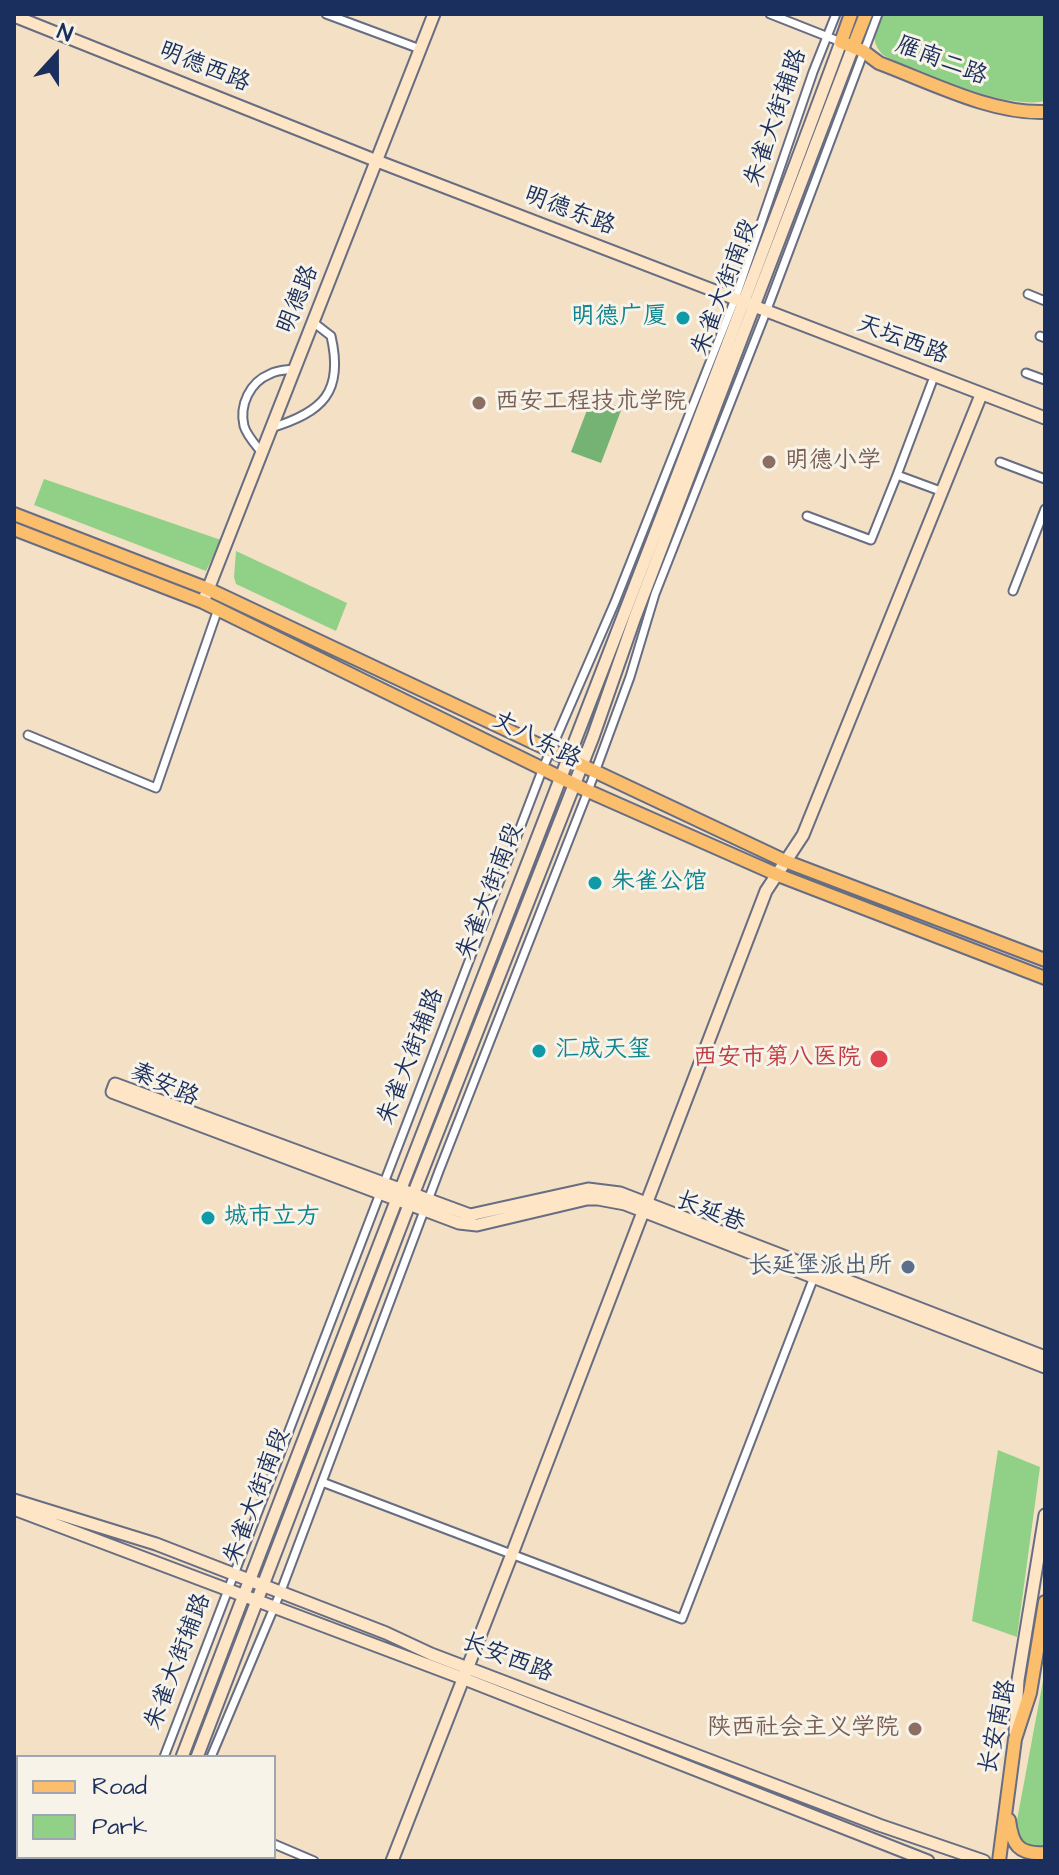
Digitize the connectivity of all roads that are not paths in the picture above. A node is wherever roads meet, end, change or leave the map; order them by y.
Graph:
1 (326, 14) edge
2 (434, 14) edge
3 (770, 14) edge
4 (836, 14) edge
5 (851, 14) edge
6 (866, 14) edge
7 (878, 14) edge
8 (14, 16) edge
9 (827, 37) junction
10 (852, 47) junction
11 (420, 49) junction
12 (1045, 112) edge
13 (377, 161) junction
14 (1028, 294) dead end
15 (1045, 301) edge
16 (750, 306) junction
17 (313, 322) junction
18 (295, 369) junction
19 (1026, 373) dead end
20 (1045, 380) edge
21 (932, 382) dead end
22 (981, 395) junction
23 (1045, 418) edge
24 (271, 428) junction
25 (262, 453) junction
26 (1000, 462) dead end
27 (897, 475) junction
28 (1045, 479) edge
29 (943, 492) junction
30 (1045, 509) edge
31 (14, 514) edge
32 (807, 516) dead end
33 (14, 529) edge
34 (1035, 534) junction
35 (1045, 538) edge
36 (208, 589) junction
37 (1013, 591) dead end
38 (203, 602) junction
39 (218, 609) junction
40 (28, 735) dead end
41 (550, 751) junction
42 (568, 758) junction
43 (582, 764) junction
44 (543, 768) junction
45 (595, 770) junction
46 (559, 777) junction
47 (574, 784) junction
48 (588, 791) junction
49 (785, 861) junction
50 (778, 875) junction
51 (1045, 960) edge
52 (1045, 978) edge
53 (383, 1190) junction
54 (397, 1195) junction
55 (411, 1200) junction
56 (425, 1206) junction
57 (644, 1207) junction
58 (814, 1277) junction
59 (1045, 1357) edge
60 (1045, 1367) edge
61 (322, 1482) junction
62 (14, 1500) edge
63 (14, 1509) edge
64 (1045, 1515) edge
65 (512, 1554) junction
66 (234, 1573) junction
67 (256, 1583) junction
68 (227, 1591) junction
69 (281, 1591) junction
70 (243, 1597) junction
71 (258, 1602) junction
72 (1045, 1602) edge
73 (273, 1607) junction
74 (464, 1672) junction
75 (1015, 1739) junction
76 (165, 1755) edge
77 (183, 1755) edge
78 (198, 1755) edge
79 (212, 1755) edge
80 (1007, 1801) junction
81 (276, 1845) edge
82 (1045, 1853) edge
83 (314, 1861) edge
84 (392, 1861) edge
85 (928, 1861) edge
86 (984, 1861) edge
87 (999, 1861) edge

1 - 11 street
2 - 11 main road, 明德路
3 - 9 street, 雁南二路
4 - 9 street, 朱雀大街辅路
5 - 10 main road
6 - 10 main road
7 - 10 street, 朱雀大街辅路
8 - 13 main road, 明德西路
9 - 10 street, 雁南二路
9 - 16 street, 朱雀大街辅路
10 - 12 main road, 雁南二路
10 - 16 main road, 朱雀大街南段
10 - 16 street, 朱雀大街辅路
11 - 13 main road, 明德路
13 - 16 main road, 明德东路
13 - 17 main road, 明德路
14 - 15 street
16 - 22 main road, 天坛西路
16 - 41 street, 朱雀大街辅路
16 - 42 main road, 朱雀大街南段
16 - 43 main road, 朱雀大街南段
16 - 45 street, 朱雀大街辅路
17 - 18 main road, 明德路
17 - 24 street
18 - 24 main road, 明德路
18 - 25 street
19 - 20 street
21 - 27 street
22 - 23 main road, 天坛西路
22 - 29 main road
24 - 25 main road, 明德路
25 - 36 main road, 明德路
26 - 28 street
27 - 29 street
27 - 32 street
29 - 49 main road
30 - 34 street
31 - 36 main road, 丈八东路
33 - 38 main road, 丈八东路
34 - 35 street
34 - 37 street
36 - 38 main road, 明德路
36 - 41 main road, 丈八东路
38 - 39 main road, 丈八东路
39 - 40 street
39 - 44 main road, 丈八东路
41 - 42 main road, 丈八东路
41 - 44 street, 朱雀大街辅路
42 - 43 main road, 丈八东路
42 - 46 main road, 朱雀大街南段
43 - 45 main road, 丈八东路
43 - 47 main road, 朱雀大街南段
44 - 46 main road, 丈八东路
44 - 53 street, 朱雀大街辅路
45 - 48 street, 朱雀大街辅路
45 - 49 main road, 丈八东路
46 - 47 main road, 丈八东路
46 - 54 main road, 朱雀大街南段
47 - 48 main road, 丈八东路
47 - 55 main road, 朱雀大街南段
48 - 50 main road, 丈八东路
48 - 56 street, 朱雀大街辅路
49 - 50 main road
49 - 51 main road, 丈八东路
50 - 52 main road, 丈八东路
50 - 57 main road
53 - 53 main road, 秦安路
53 - 54 main road, 秦安路
53 - 66 street, 朱雀大街辅路
54 - 55 main road, 长延巷
54 - 67 main road, 朱雀大街南段
55 - 56 main road, 长延巷
55 - 67 main road, 朱雀大街南段
56 - 57 main road, 长延巷
56 - 61 street, 朱雀大街辅路
57 - 58 main road, 长延巷
57 - 59 main road, 长延巷
57 - 65 main road
58 - 60 main road, 长延巷
58 - 65 street
61 - 65 street
61 - 69 street, 朱雀大街辅路
62 - 66 main road, 长安西路
63 - 68 main road, 长安西路
64 - 75 main road
65 - 74 main road
66 - 67 main road, 长安西路
66 - 68 street, 朱雀大街辅路
67 - 69 main road, 长安西路
67 - 70 main road, 朱雀大街南段
67 - 71 main road, 朱雀大街南段
68 - 70 main road, 长安西路
68 - 76 street, 朱雀大街辅路
69 - 73 street, 朱雀大街辅路
69 - 74 main road, 长安西路
70 - 71 main road, 长安西路
70 - 77 main road, 朱雀大街南段
71 - 73 main road, 长安西路
71 - 78 main road, 朱雀大街南段
72 - 75 main road, 长安南路
73 - 74 main road, 长安西路
73 - 79 street, 朱雀大街辅路
74 - 84 main road
74 - 85 main road, 长安西路
74 - 86 main road, 长安西路
75 - 80 main road, 长安南路
80 - 82 main road
80 - 87 main road, 长安南路
81 - 83 street

